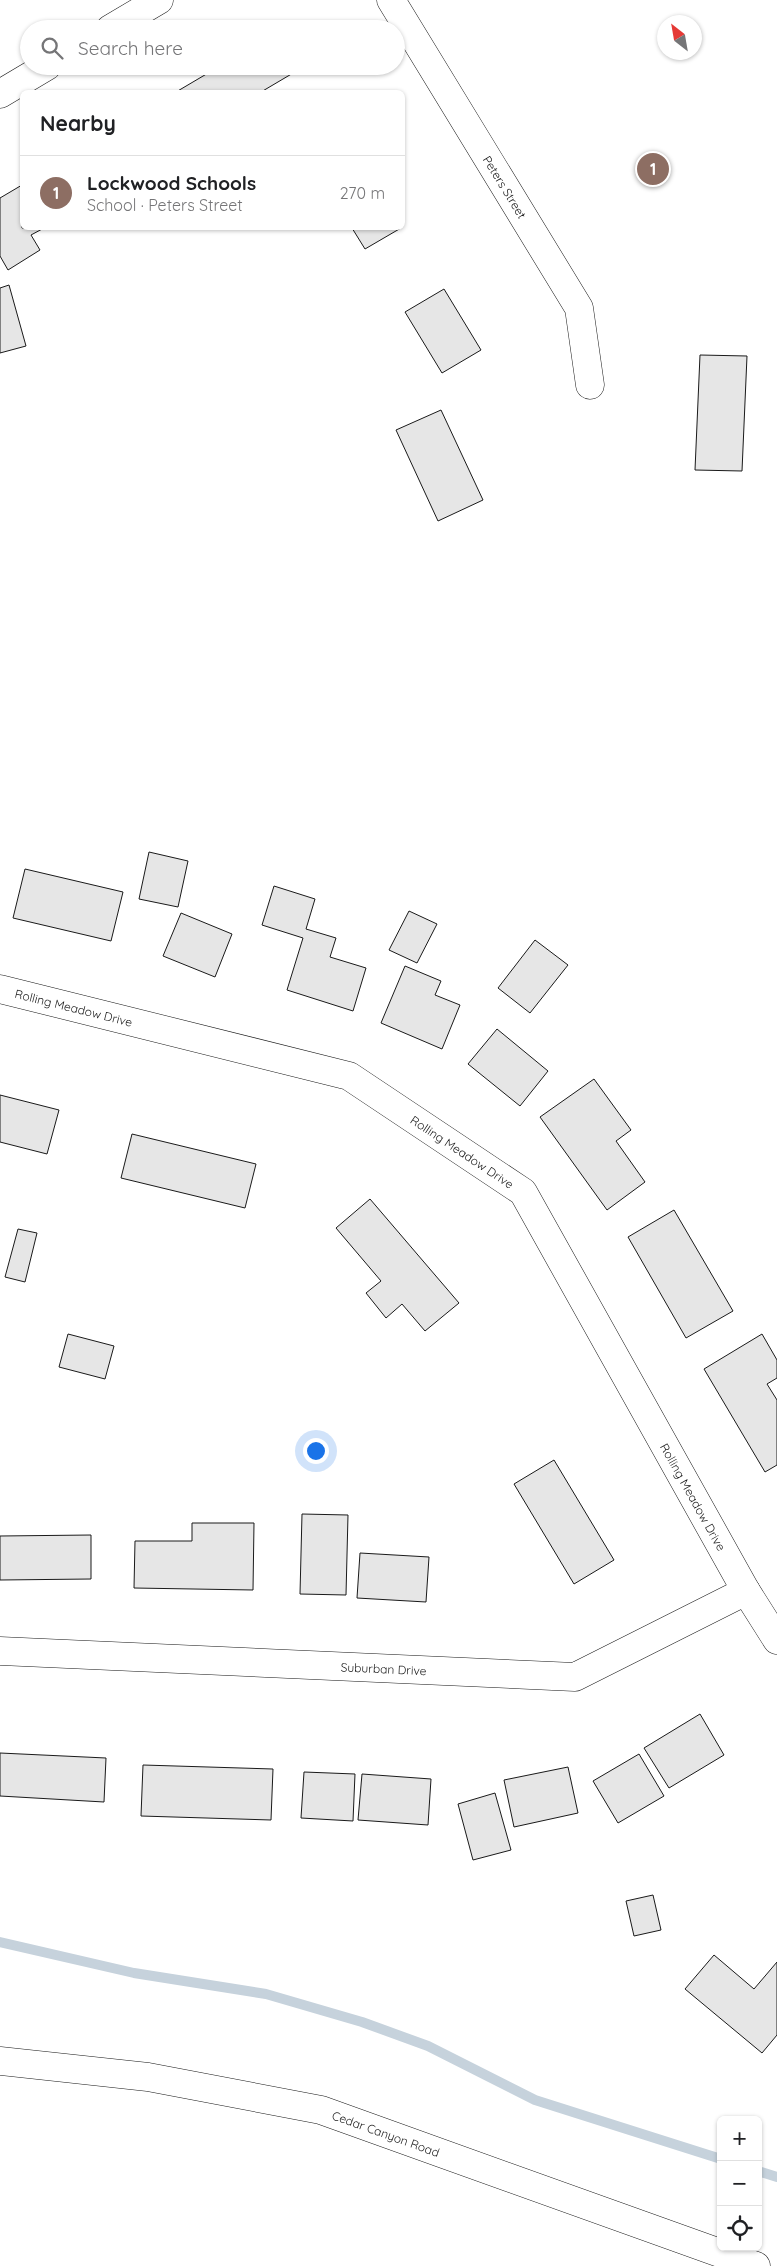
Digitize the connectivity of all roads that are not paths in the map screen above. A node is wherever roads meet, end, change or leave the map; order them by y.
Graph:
1 (159, 0) edge
2 (391, 0) edge
3 (125, 20) edge
4 (403, 20) edge
5 (405, 23) edge
6 (32, 75) edge
7 (0, 94) edge
8 (590, 385) dead end
9 (0, 989) edge
10 (746, 1591) junction
11 (777, 1640) edge
12 (0, 1651) edge
13 (0, 2061) edge
14 (756, 2266) edge

1 - 3 street
2 - 4 street, Peters Street
5 - 8 street, Peters Street
6 - 7 street
9 - 10 street, Rolling Meadow Drive
10 - 11 street, Rolling Meadow Drive
10 - 12 street, Suburban Drive
13 - 14 street, Cedar Canyon Road

